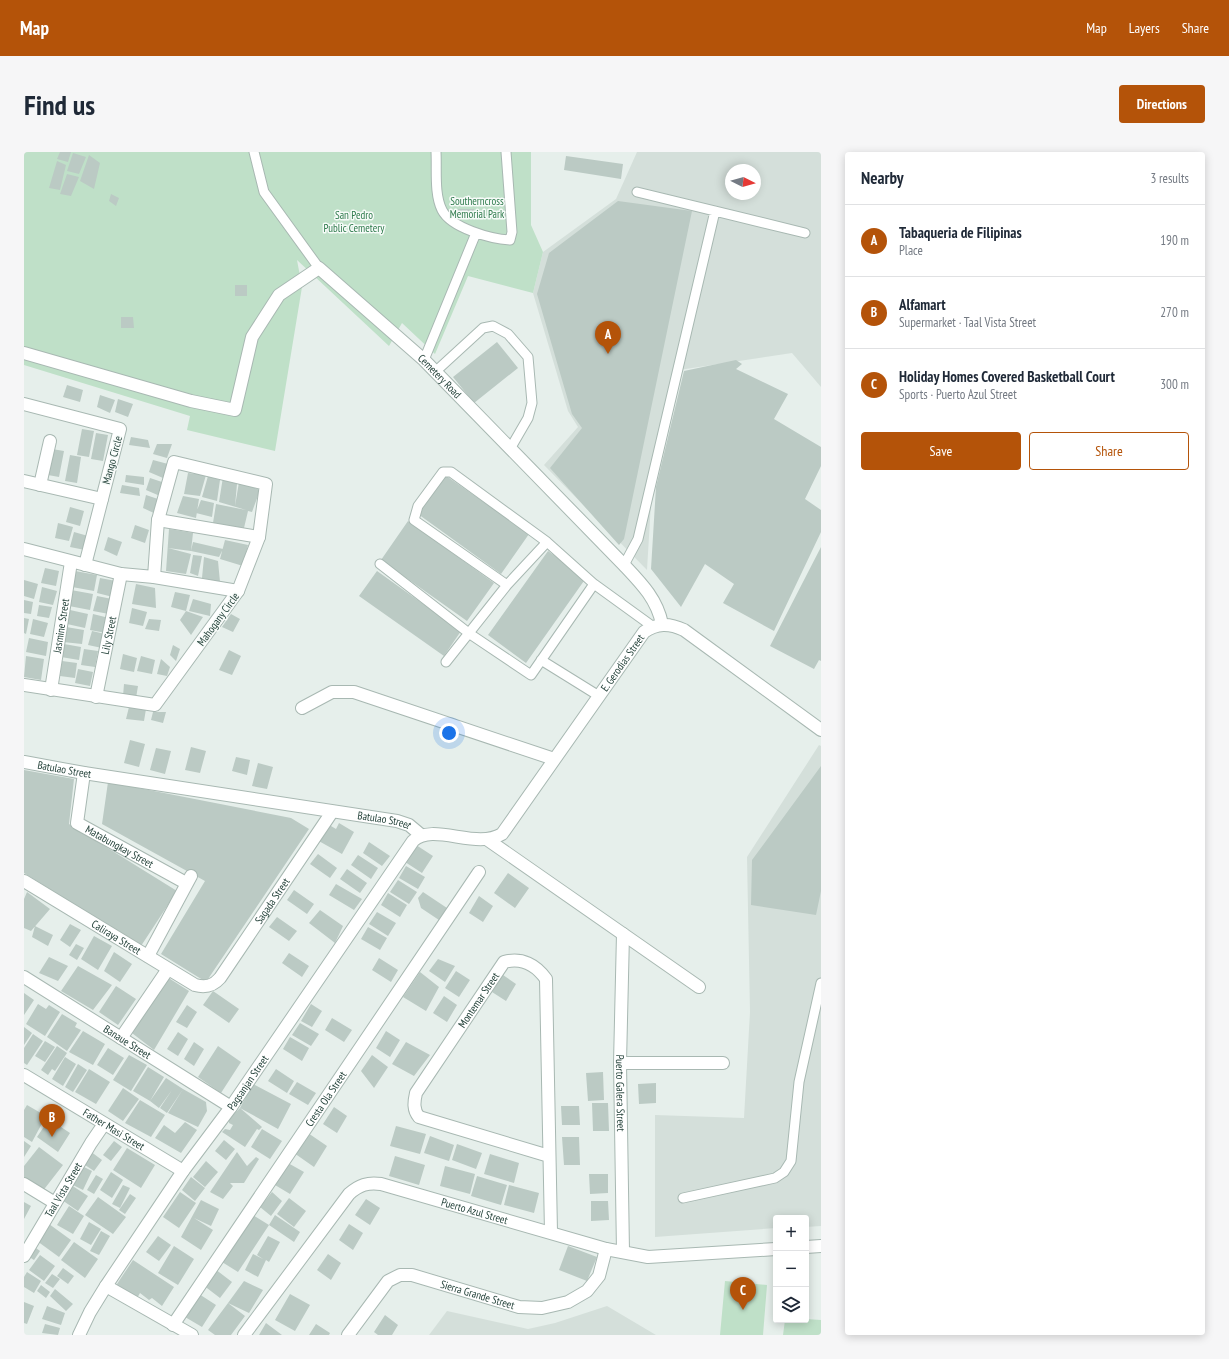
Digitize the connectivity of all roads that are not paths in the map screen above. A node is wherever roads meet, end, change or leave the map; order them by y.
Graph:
1 (254, 152) edge
2 (436, 152) edge
3 (506, 152) edge
4 (637, 192) dead end
5 (715, 211) junction
6 (476, 233) junction
7 (805, 233) dead end
8 (319, 268) junction
9 (24, 353) edge
10 (424, 360) junction
11 (435, 372) junction
12 (24, 404) edge
13 (50, 441) dead end
14 (510, 449) junction
15 (24, 481) edge
16 (40, 485) junction
17 (102, 499) junction
18 (158, 520) junction
19 (260, 537) junction
20 (547, 542) junction
21 (24, 549) edge
22 (71, 562) junction
23 (380, 564) dead end
24 (85, 565) junction
25 (624, 565) junction
26 (121, 574) junction
27 (154, 577) junction
28 (594, 584) junction
29 (507, 585) junction
30 (238, 591) junction
31 (657, 625) junction
32 (470, 634) junction
33 (541, 660) junction
34 (446, 662) dead end
35 (24, 685) edge
36 (51, 690) junction
37 (96, 696) junction
38 (599, 696) junction
39 (302, 708) dead end
40 (821, 730) edge
41 (554, 759) junction
42 (24, 762) edge
43 (84, 773) junction
44 (332, 812) junction
45 (422, 835) junction
46 (488, 840) junction
47 (479, 872) dead end
48 (24, 881) edge
49 (623, 934) junction
50 (148, 956) junction
51 (168, 969) junction
52 (24, 977) edge
53 (821, 983) edge
54 (210, 986) joint
55 (699, 987) dead end
56 (121, 1038) junction
57 (620, 1063) junction
58 (723, 1063) dead end
59 (24, 1075) edge
60 (231, 1107) junction
61 (104, 1124) junction
62 (549, 1156) junction
63 (183, 1172) junction
64 (24, 1184) edge
65 (683, 1198) dead end
66 (55, 1203) junction
67 (551, 1232) junction
68 (821, 1246) edge
69 (809, 1247) edge
70 (606, 1249) junction
71 (773, 1249) edge
72 (623, 1252) junction
73 (24, 1256) edge
74 (106, 1286) junction
75 (173, 1325) junction
76 (79, 1335) edge
77 (192, 1335) edge
78 (244, 1335) edge
79 (348, 1335) edge

1 - 8 lane
2 - 6 lane
3 - 6 lane
4 - 5 lane
5 - 7 lane
5 - 25 lane
6 - 10 lane
8 - 9 street
8 - 10 street, Cemetery Road
10 - 11 street, Cemetery Road
11 - 14 street, Cemetery Road
11 - 14 lane
12 - 17 street, Mango Circle
13 - 16 street
14 - 25 street, Cemetery Road
15 - 16 street
16 - 17 street
17 - 24 street, Mango Circle
18 - 19 street
18 - 19 street, Mahogany Circle
18 - 27 street
19 - 30 street, Mahogany Circle
20 - 28 lane
20 - 29 lane
20 - 29 lane
21 - 22 street
22 - 24 street
22 - 36 street, Jasmine Street
23 - 32 lane
24 - 26 street
25 - 31 street, Cemetery Road
26 - 27 street
26 - 37 street, Lily Street
27 - 30 street
28 - 31 lane
28 - 33 lane
29 - 32 lane
30 - 37 street, Mahogany Circle
31 - 38 street, E. Gerodias Street
31 - 40 street
32 - 33 lane
32 - 34 lane
33 - 38 lane
35 - 36 street, Mahogany Circle
36 - 37 street, Mahogany Circle
38 - 41 street, E. Gerodias Street
39 - 41 street
41 - 46 street, E. Gerodias Street
42 - 43 street, Batulao Street
43 - 44 street, Batulao Street
43 - 50 street, Matabungkay Street
44 - 45 street, Batulao Street
44 - 54 street, Sagada Street
45 - 46 street, Batulao Street
45 - 60 street, Pagsanjan Street
46 - 49 street, Batulao Street
47 - 75 street, Cresta Ola Street
48 - 50 street, Caliraya Street
49 - 55 street, Batulao Street
49 - 57 street, Puerto Galera Street
50 - 51 street, Caliraya Street
51 - 54 street, Caliraya Street
51 - 56 street
52 - 56 street, Banaue Street
53 - 65 lane
56 - 60 street, Banaue Street
57 - 58 street
57 - 72 street, Puerto Galera Street
59 - 61 street, Father Masi Street
60 - 63 street, Pagsanjan Street
61 - 63 street, Father Masi Street
61 - 66 street, Taal Vista Street
62 - 62 street, Montemar Street
62 - 67 street, Montemar Street
63 - 74 street, Pagsanjan Street
64 - 66 street
66 - 73 street, Taal Vista Street
67 - 70 street, Puerto Azul Street
67 - 78 street, Puerto Azul Street
68 - 69 street
70 - 72 street, Puerto Azul Street
70 - 79 street, Sierra Grande Street
71 - 72 street, Puerto Azul Street
74 - 75 street
74 - 76 street, Pagsanjan Street
75 - 77 street

